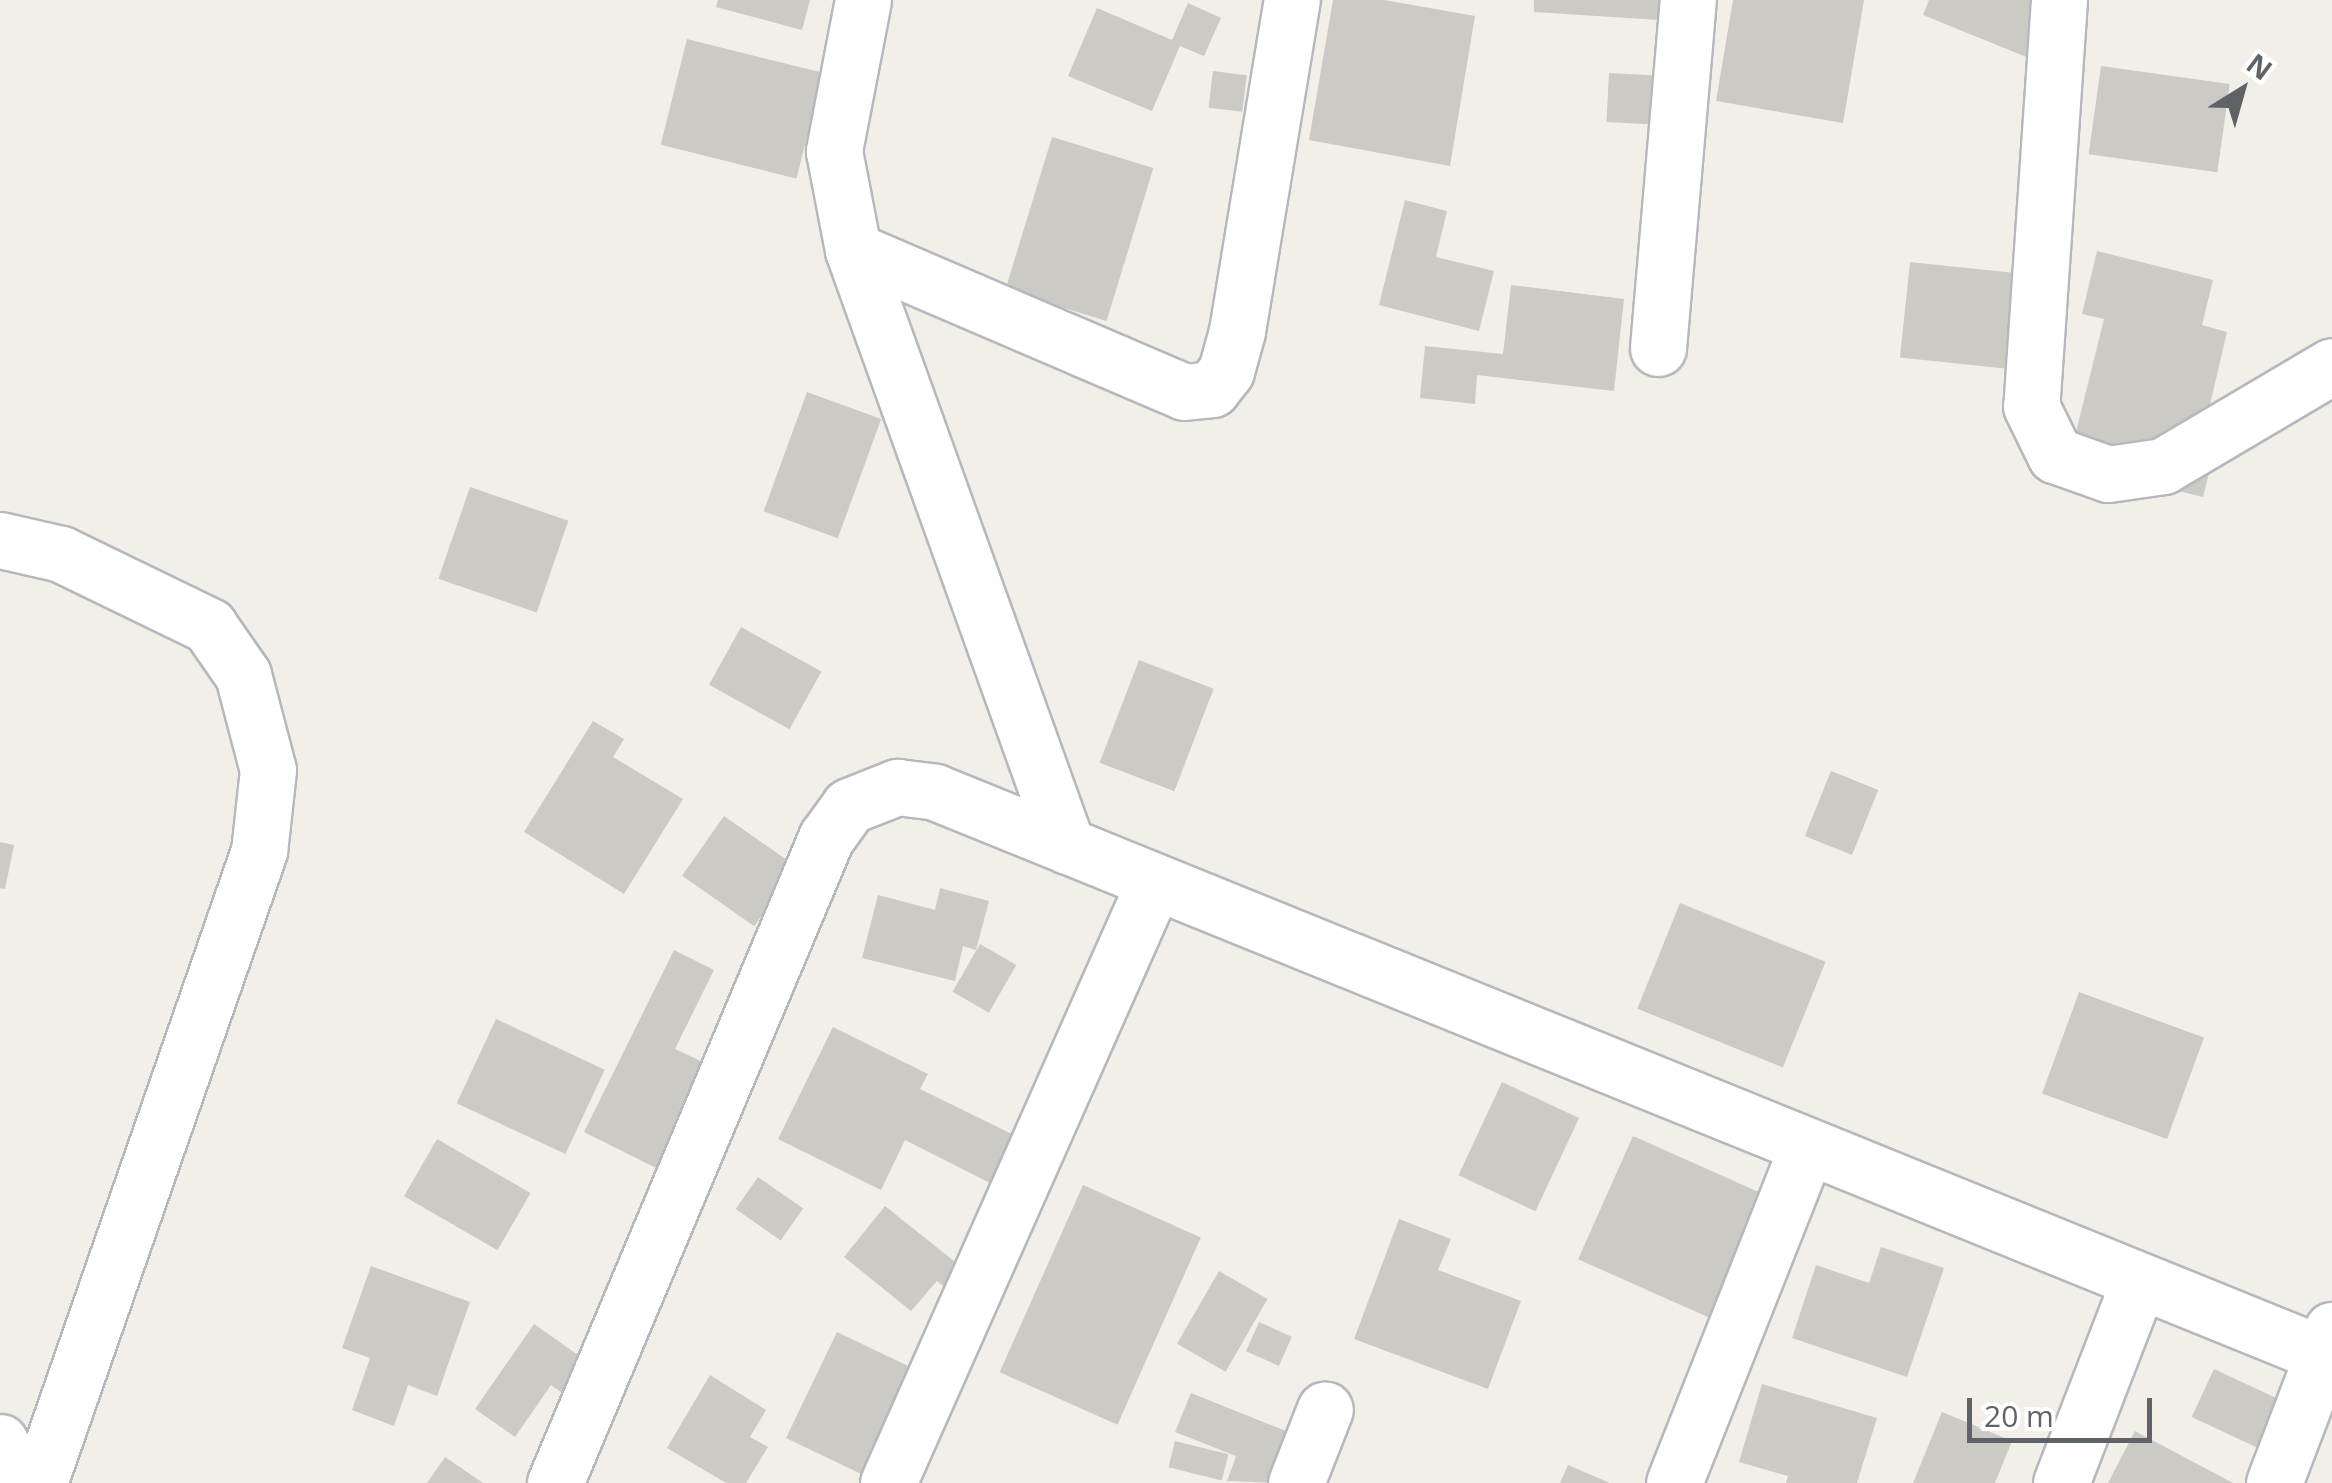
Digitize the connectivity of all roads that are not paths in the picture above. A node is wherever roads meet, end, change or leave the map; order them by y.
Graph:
1 (863, 0) edge
2 (1292, 0) edge
3 (1688, 0) edge
4 (2059, 0) edge
5 (853, 250) junction
6 (1658, 348) dead end
7 (2332, 366) edge
8 (0, 540) edge
9 (1067, 846) junction
10 (1154, 882) junction
11 (1806, 1149) junction
12 (2139, 1281) junction
13 (2328, 1347) edge
14 (1325, 1410) dead end
15 (0, 1442) edge
16 (20, 1483) edge
17 (39, 1483) edge
18 (554, 1483) edge
19 (888, 1483) edge
20 (1296, 1483) edge
21 (1674, 1483) edge
22 (2061, 1483) edge
23 (2274, 1483) edge

1 - 5 street
2 - 5 street
3 - 6 street
4 - 7 street
5 - 9 street
8 - 17 street
9 - 10 street
9 - 18 street
10 - 11 street
10 - 19 street
11 - 12 street
11 - 21 street
12 - 13 street
12 - 22 street
13 - 23 street
14 - 20 street
15 - 16 street

